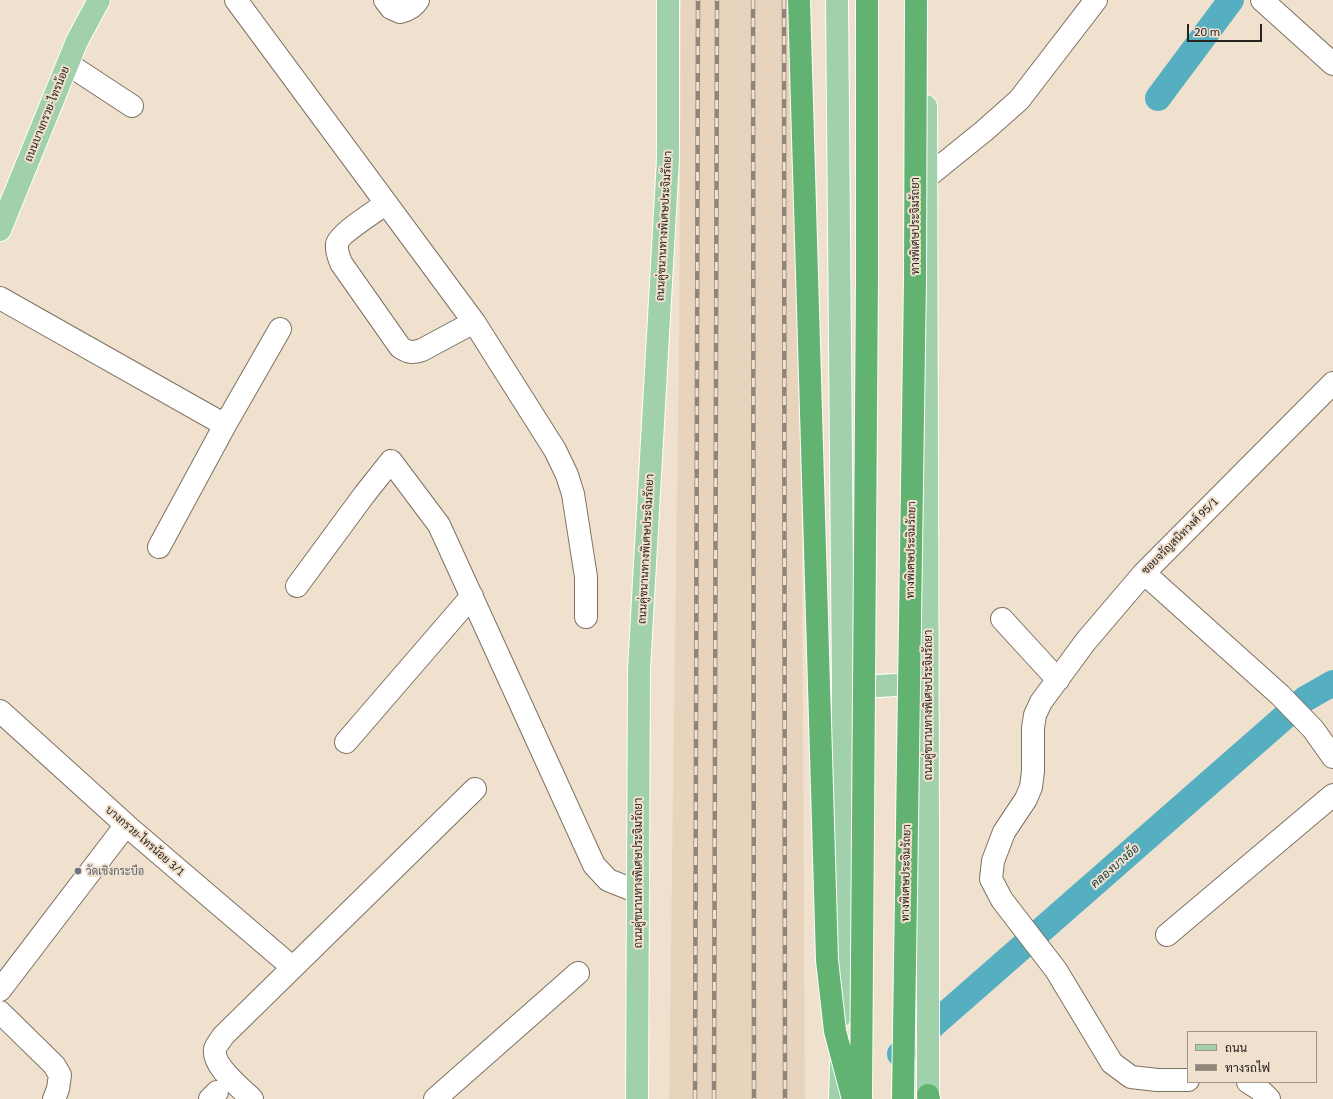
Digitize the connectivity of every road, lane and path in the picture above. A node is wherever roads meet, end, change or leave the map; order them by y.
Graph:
1 (99, 0) edge
2 (236, 0) edge
3 (385, 0) edge
4 (418, 0) edge
5 (668, 0) edge
6 (799, 0) edge
7 (837, 0) edge
8 (867, 0) edge
9 (916, 0) edge
10 (926, 0) edge
11 (1096, 0) edge
12 (1265, 1) edge
13 (68, 64) junction
14 (1333, 64) edge
15 (132, 106) dead end
16 (927, 178) junction
17 (385, 204) junction
18 (0, 230) edge
19 (0, 298) edge
20 (474, 322) junction
21 (280, 329) dead end
22 (1333, 382) edge
23 (226, 424) junction
24 (159, 547) dead end
25 (1144, 573) junction
26 (298, 586) dead end
27 (472, 596) junction
28 (586, 617) dead end
29 (1002, 619) dead end
30 (1058, 680) junction
31 (928, 683) junction
32 (843, 688) junction
33 (0, 711) edge
34 (346, 742) dead end
35 (1333, 757) edge
36 (475, 789) dead end
37 (1333, 796) edge
38 (126, 825) junction
39 (638, 892) junction
40 (1167, 935) dead end
41 (292, 967) junction
42 (578, 973) dead end
43 (0, 990) edge
44 (0, 1012) edge
45 (1187, 1080) edge
46 (1250, 1083) edge
47 (928, 1098) edge
48 (54, 1099) edge
49 (252, 1099) edge
50 (435, 1099) edge
51 (637, 1099) edge
52 (840, 1099) edge
53 (853, 1099) edge
54 (861, 1099) edge
55 (903, 1099) edge
56 (1269, 1099) edge

1 - 13 main road, ถนนบางกรวย-ไทรน้อย
2 - 17 street
3 - 4 street
5 - 39 main road, ถนนคู่ขนานทางพิเศษประจิมรัถยา
6 - 53 highway, bridge
7 - 32 main road
8 - 54 highway, bridge
9 - 55 highway, ทางพิเศษประจิมรัถยา, bridge
10 - 16 main road, ถนนคู่ขนานทางพิเศษประจิมรัถยา
11 - 16 street
12 - 14 street
13 - 15 street
13 - 18 main road, ถนนบางกรวย-ไทรน้อย
16 - 31 main road, ถนนคู่ขนานทางพิเศษประจิมรัถยา
17 - 20 street
17 - 20 street
19 - 23 street
20 - 28 street
21 - 23 street
22 - 25 street, ซอยจรัญสนิทวงศ์ 95/1
23 - 24 street
25 - 30 street, ซอยจรัญสนิทวงศ์ 95/1
25 - 35 street
26 - 27 street
27 - 34 street
27 - 39 street
29 - 30 street
30 - 45 street, ซอยจรัญสนิทวงศ์ 95/1
31 - 32 main road
31 - 47 main road, ถนนคู่ขนานทางพิเศษประจิมรัถยา
32 - 52 main road
33 - 38 street, บางกรวย-ไทรน้อย 3/1
36 - 41 street
37 - 40 street
38 - 41 street, บางกรวย-ไทรน้อย 3/1
38 - 43 street
39 - 51 main road, ถนนคู่ขนานทางพิเศษประจิมรัถยา
41 - 49 street
42 - 50 street
44 - 48 street
46 - 56 street

